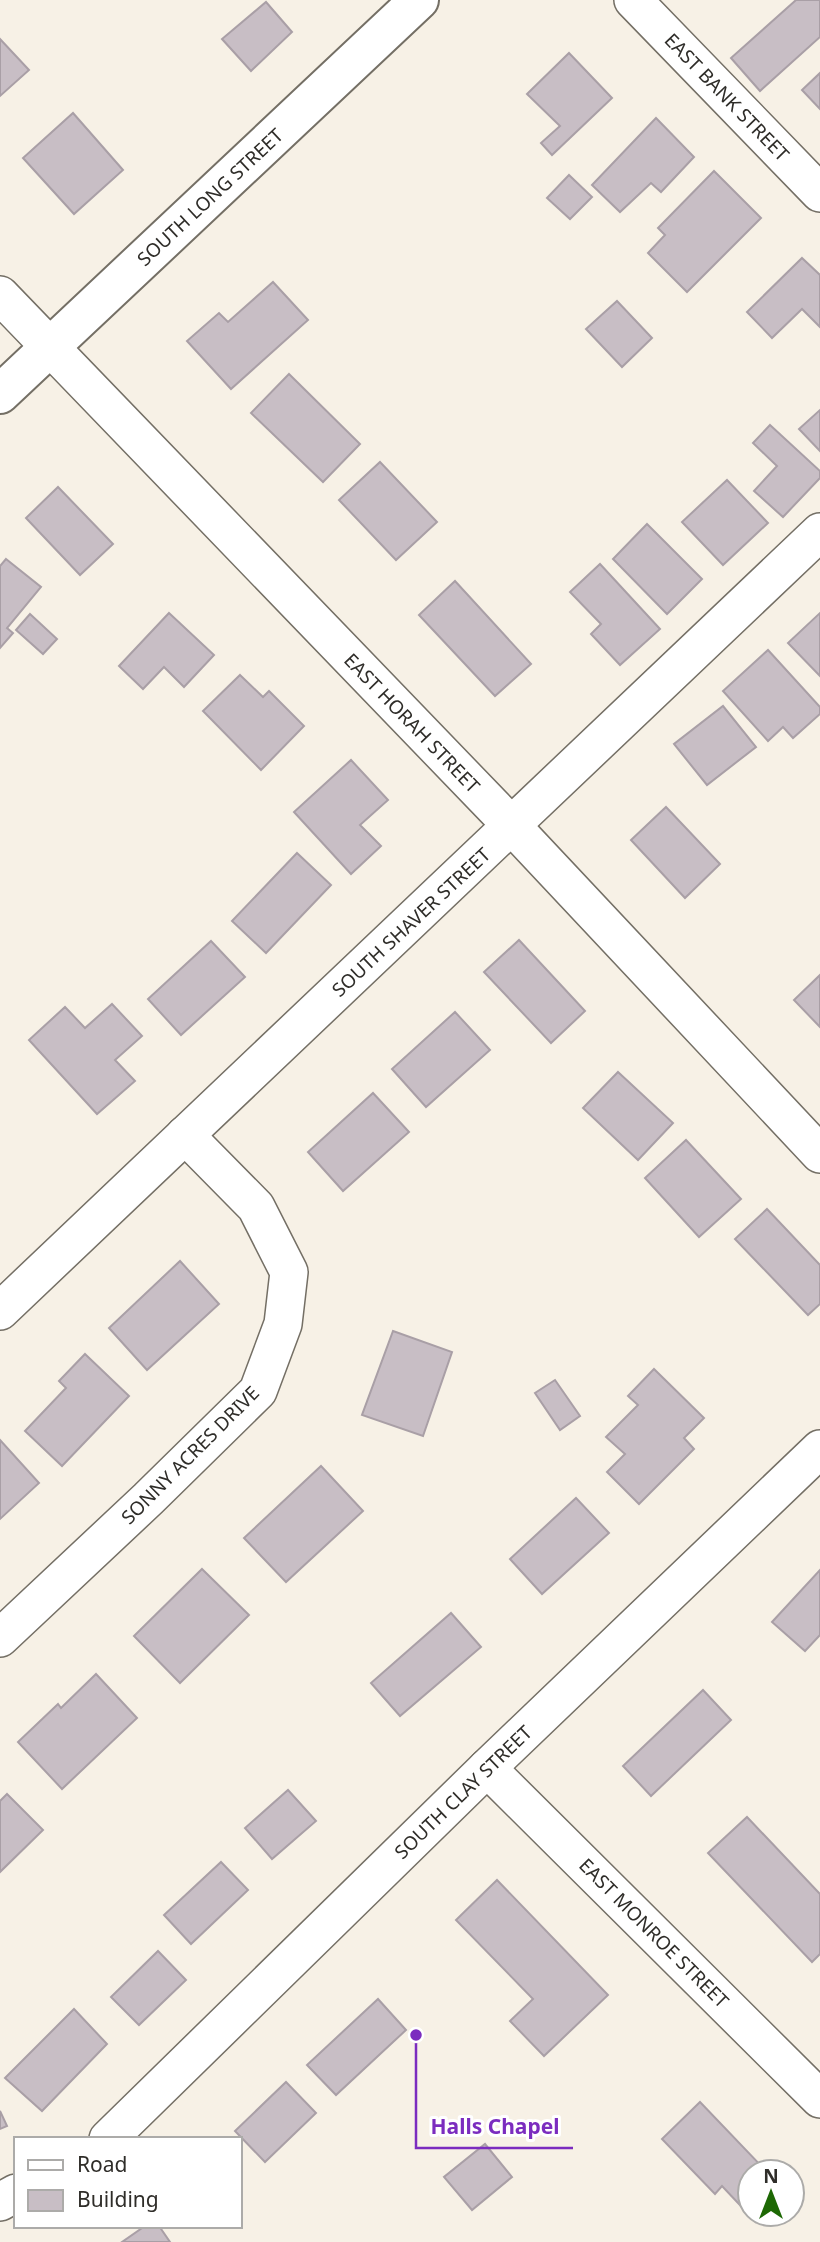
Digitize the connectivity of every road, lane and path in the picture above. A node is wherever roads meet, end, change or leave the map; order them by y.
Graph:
1 (419, 0) edge
2 (633, 0) edge
3 (820, 193) edge
4 (0, 295) edge
5 (50, 347) junction
6 (0, 394) edge
7 (820, 532) edge
8 (512, 826) junction
9 (185, 1135) junction
10 (820, 1154) edge
11 (0, 1311) edge
12 (820, 1448) edge
13 (0, 1638) edge
14 (487, 1768) junction
15 (820, 2099) edge
16 (110, 2137) edge

1 - 5 main road, SOUTH LONG STREET
2 - 3 street, EAST BANK STREET
4 - 5 street, EAST HORAH STREET
5 - 6 main road, SOUTH LONG STREET
5 - 8 street, EAST HORAH STREET
7 - 8 street, SOUTH SHAVER STREET
8 - 9 street, SOUTH SHAVER STREET
8 - 10 street, EAST HORAH STREET
9 - 11 street, SOUTH SHAVER STREET
9 - 13 street, SONNY ACRES DRIVE
12 - 14 street, SOUTH CLAY STREET
14 - 15 street, EAST MONROE STREET
14 - 16 street, SOUTH CLAY STREET

